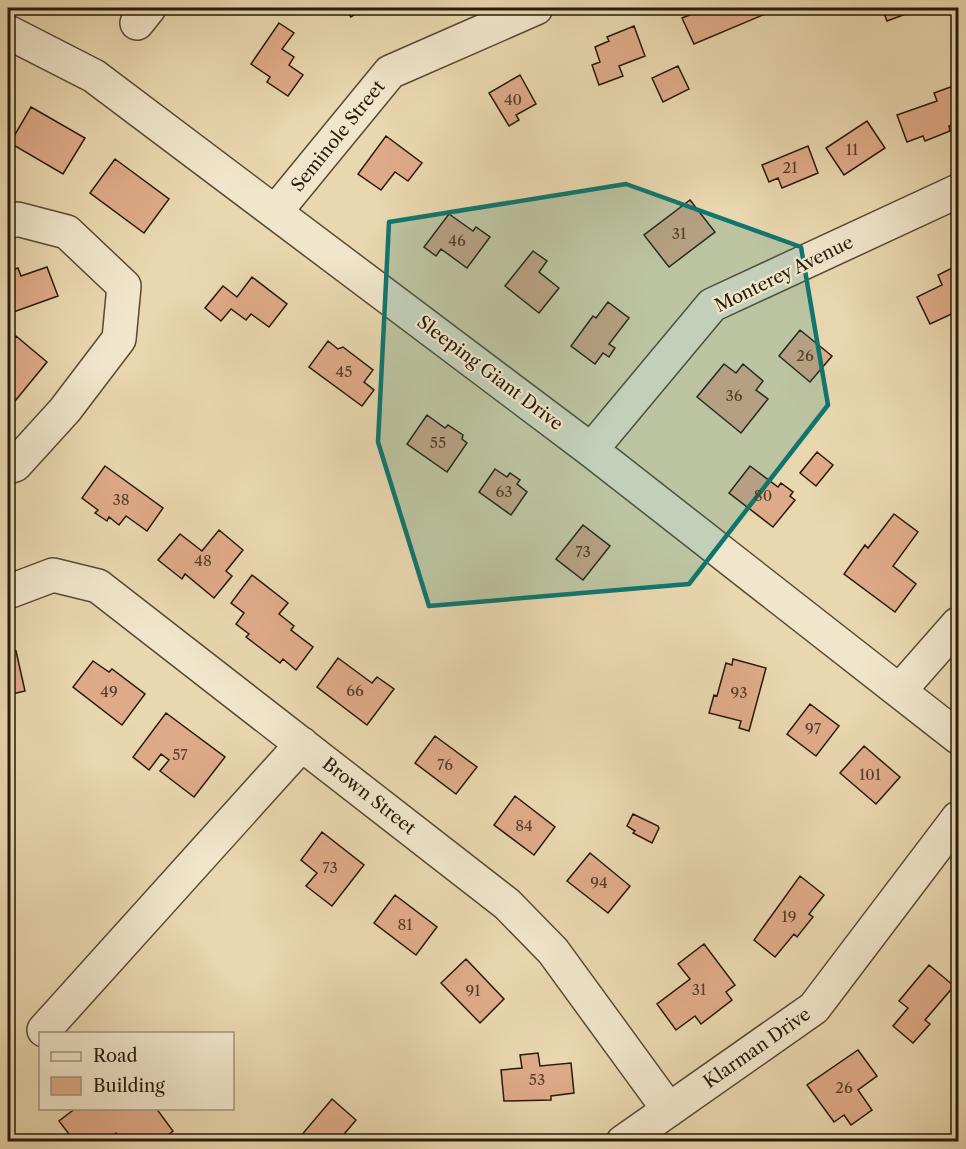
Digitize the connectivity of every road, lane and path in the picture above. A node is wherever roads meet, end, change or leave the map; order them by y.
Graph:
1 (536, 8) edge
2 (8, 32) edge
3 (958, 191) edge
4 (276, 211) junction
5 (8, 222) edge
6 (591, 450) junction
7 (8, 467) edge
8 (8, 592) edge
9 (958, 624) edge
10 (900, 690) junction
11 (958, 736) edge
12 (302, 744) junction
13 (958, 818) edge
14 (44, 1030) dead end
15 (669, 1110) junction
16 (622, 1142) edge

1 - 4 street, Seminole Street
2 - 4 street, Sleeping Giant Drive
3 - 6 street, Monterey Avenue
4 - 6 street, Sleeping Giant Drive
5 - 7 street
6 - 10 street, Sleeping Giant Drive
8 - 12 street, Brown Street
9 - 10 street
10 - 11 street, Sleeping Giant Drive
12 - 14 street
12 - 15 street, Brown Street
13 - 15 street, Klarman Drive
15 - 16 street, Klarman Drive

